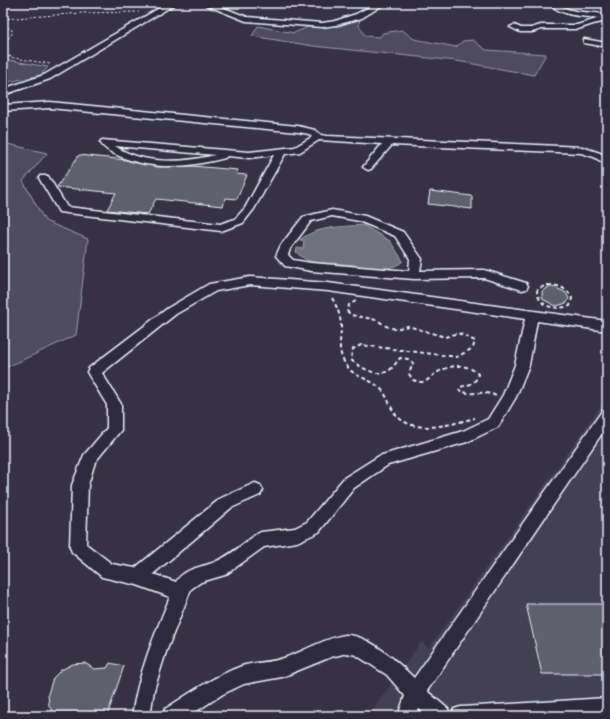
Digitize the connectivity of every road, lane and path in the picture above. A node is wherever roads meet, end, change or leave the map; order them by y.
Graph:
1 (173, 3) edge
2 (205, 3) edge
3 (382, 3) edge
4 (554, 3) edge
5 (164, 9) junction
6 (607, 18) edge
7 (3, 19) edge
8 (3, 25) edge
9 (514, 27) dead end
10 (587, 41) dead end
11 (607, 45) edge
12 (3, 56) edge
13 (14, 58) junction
14 (67, 67) junction
15 (3, 92) edge
16 (3, 108) edge
17 (318, 137) junction
18 (390, 141) junction
19 (281, 152) junction
20 (229, 154) junction
21 (596, 154) junction
22 (607, 154) edge
23 (607, 162) edge
24 (368, 167) dead end
25 (44, 178) dead end
26 (311, 267) junction
27 (414, 275) junction
28 (522, 286) dead end
29 (328, 287) junction
30 (537, 295) joint
31 (357, 301) dead end
32 (532, 315) junction
33 (607, 326) edge
34 (498, 400) dead end
35 (607, 416) edge
36 (477, 417) dead end
37 (254, 490) dead end
38 (137, 577) junction
39 (180, 592) junction
40 (415, 692) junction
41 (607, 707) edge
42 (141, 716) edge
43 (172, 716) edge
44 (407, 716) edge
45 (441, 716) edge
46 (461, 716) edge

1 - 5 street
2 - 3 street
4 - 6 street
5 - 7 path
5 - 14 street
6 - 9 street
8 - 13 path
10 - 11 street
12 - 13 path
13 - 14 path
14 - 15 street
16 - 17 street
17 - 18 street
17 - 19 street
18 - 21 street
18 - 24 street
19 - 20 street
19 - 25 street
20 - 20 street
21 - 22 street
21 - 23 street
26 - 27 street
26 - 27 street
26 - 29 street
27 - 28 street
29 - 32 street
29 - 36 path
29 - 38 street
30 - 30 path
31 - 34 path
32 - 33 street
32 - 39 street
35 - 40 street
37 - 38 street
38 - 39 street
39 - 42 street
40 - 43 street
40 - 44 street
40 - 45 street
41 - 46 street

